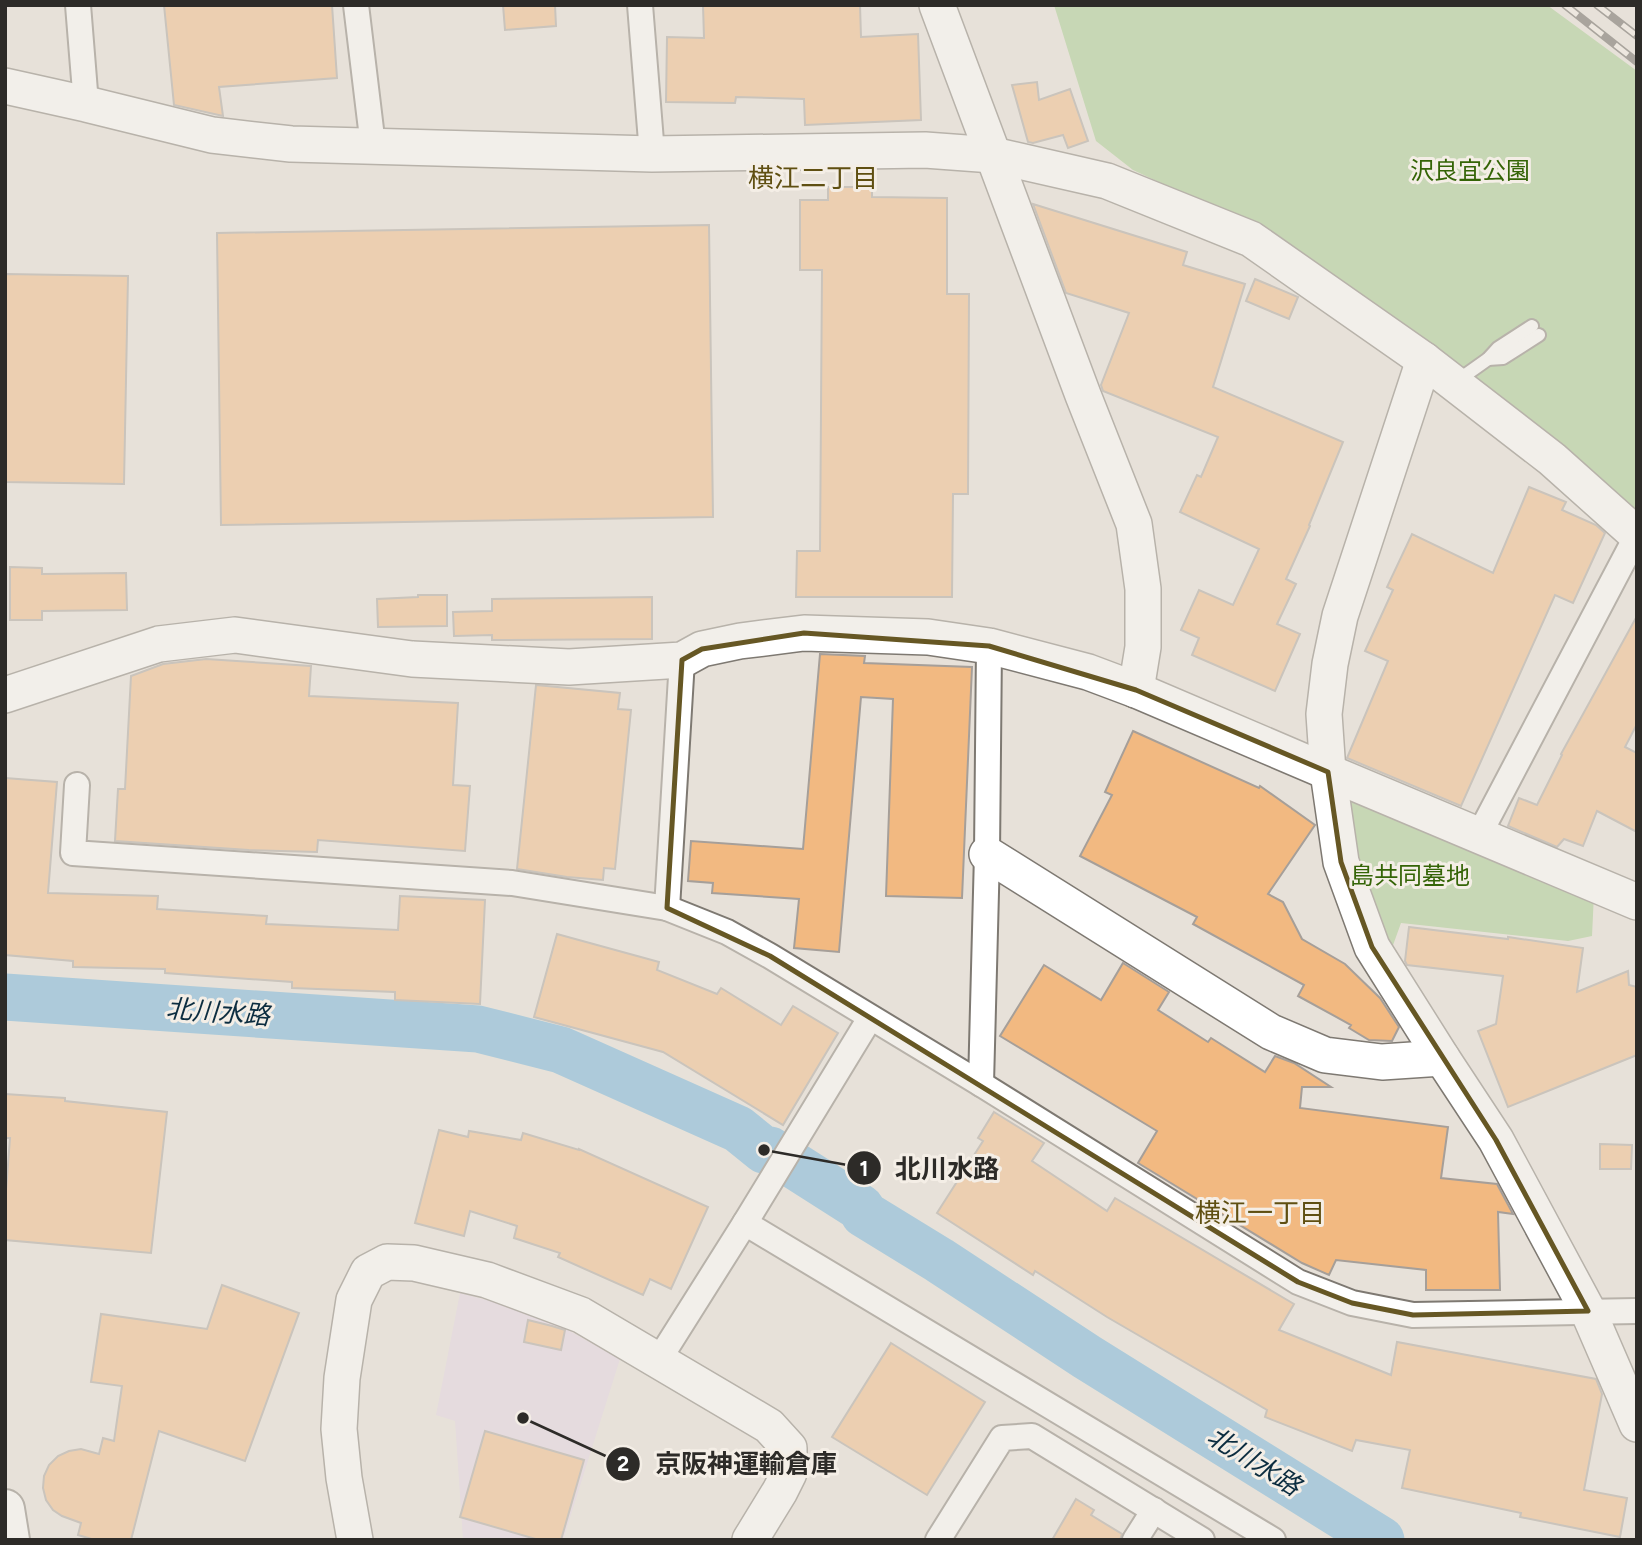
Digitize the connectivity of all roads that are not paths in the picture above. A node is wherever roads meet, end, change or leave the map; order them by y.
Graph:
1 (78, 5) edge
2 (356, 5) edge
3 (640, 5) edge
4 (937, 5) edge
5 (5, 86) edge
6 (86, 104) junction
7 (373, 146) junction
8 (652, 154) junction
9 (993, 155) junction
10 (1536, 330) dead end
11 (1424, 360) junction
12 (1453, 383) junction
13 (1637, 535) edge
14 (989, 646) junction
15 (682, 660) junction
16 (1136, 690) junction
17 (5, 695) edge
18 (1328, 772) junction
19 (77, 785) dead end
20 (1479, 835) junction
21 (987, 854) junction
22 (1637, 902) edge
23 (667, 908) junction
24 (870, 1018) junction
25 (1442, 1058) junction
26 (981, 1084) junction
27 (745, 1223) junction
28 (1588, 1311) junction
29 (1637, 1311) edge
30 (658, 1361) junction
31 (1634, 1412) edge
32 (5, 1509) edge
33 (1154, 1510) junction
34 (10, 1540) edge
35 (355, 1540) edge
36 (750, 1540) edge
37 (938, 1540) edge
38 (1135, 1540) edge
39 (1202, 1540) edge
40 (1273, 1540) edge

1 - 6 street
2 - 7 street
3 - 8 street
4 - 9 street
5 - 6 street
6 - 7 street
7 - 8 street
8 - 9 street
9 - 11 street
9 - 16 street
10 - 12 lane
11 - 12 street
11 - 18 street
12 - 13 street
13 - 20 street
14 - 15 street
14 - 16 street
14 - 21 street
15 - 17 street
15 - 23 street
16 - 18 street
18 - 20 street
18 - 25 street
19 - 23 street
20 - 22 street
21 - 25 street
21 - 26 street
23 - 24 street
24 - 26 street
24 - 27 street
25 - 28 street
26 - 28 street
27 - 30 street
27 - 40 street
28 - 29 street
28 - 31 street
30 - 35 street
30 - 36 street
32 - 34 main road
33 - 37 street
33 - 38 street
33 - 39 street

